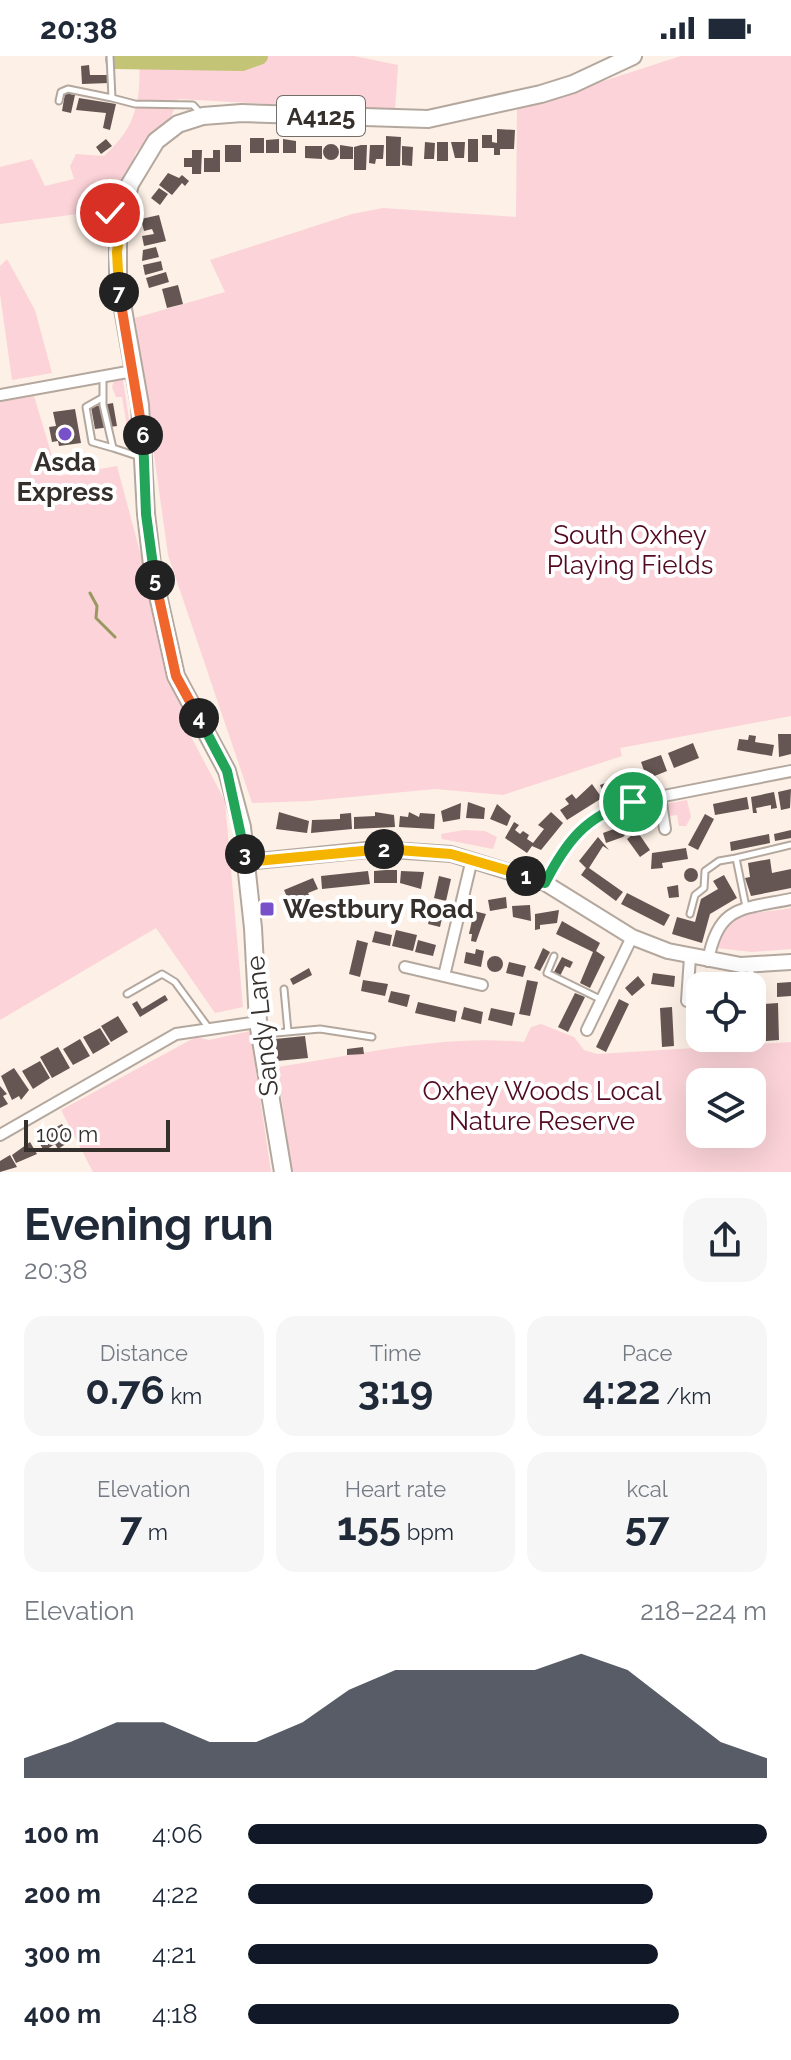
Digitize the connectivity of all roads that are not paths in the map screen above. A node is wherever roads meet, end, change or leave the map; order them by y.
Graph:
1 (110, 56) edge
2 (633, 56) edge
3 (112, 98) junction
4 (59, 101) dead end
5 (203, 116) junction
6 (133, 371) junction
7 (103, 376) junction
8 (0, 395) edge
9 (103, 398) junction
10 (113, 448) junction
11 (145, 458) junction
12 (791, 771) edge
13 (660, 796) junction
14 (665, 829) dead end
15 (791, 845) edge
16 (736, 858) junction
17 (472, 859) junction
18 (246, 862) junction
19 (545, 883) junction
20 (791, 899) edge
21 (746, 908) junction
22 (690, 914) dead end
23 (632, 937) junction
24 (554, 956) dead end
25 (690, 957) junction
26 (708, 961) junction
27 (791, 962) edge
28 (751, 965) junction
29 (405, 967) dead end
30 (689, 972) edge
31 (751, 972) edge
32 (444, 976) junction
33 (482, 985) dead end
34 (284, 989) dead end
35 (127, 994) dead end
36 (601, 999) junction
37 (208, 1027) junction
38 (259, 1028) junction
39 (587, 1030) dead end
40 (288, 1032) junction
41 (372, 1037) dead end
42 (0, 1135) edge
43 (283, 1172) edge

1 - 3 lane
2 - 5 main road, A4125
3 - 4 lane
3 - 5 lane
5 - 6 main road, A4125
6 - 7 street
6 - 11 main road, Sandy Lane / A4125
7 - 8 street
7 - 9 lane
9 - 10 lane
9 - 10 lane
10 - 11 lane
11 - 18 main road, Sandy Lane / A4125
12 - 13 street
13 - 14 street
13 - 19 street
15 - 16 lane
16 - 21 lane
16 - 22 lane
17 - 18 street
17 - 19 street
17 - 32 street
18 - 38 main road, Sandy Lane / A4125
19 - 23 street
20 - 21 street
21 - 26 street
23 - 25 street
23 - 36 street
24 - 36 lane
25 - 26 street
25 - 30 street
26 - 28 street
27 - 28 street
28 - 31 lane
29 - 32 street
32 - 33 street
34 - 40 lane
35 - 37 lane
36 - 39 street
37 - 38 street
37 - 42 street
38 - 40 lane
38 - 43 main road, Sandy Lane / A4125
40 - 41 lane

